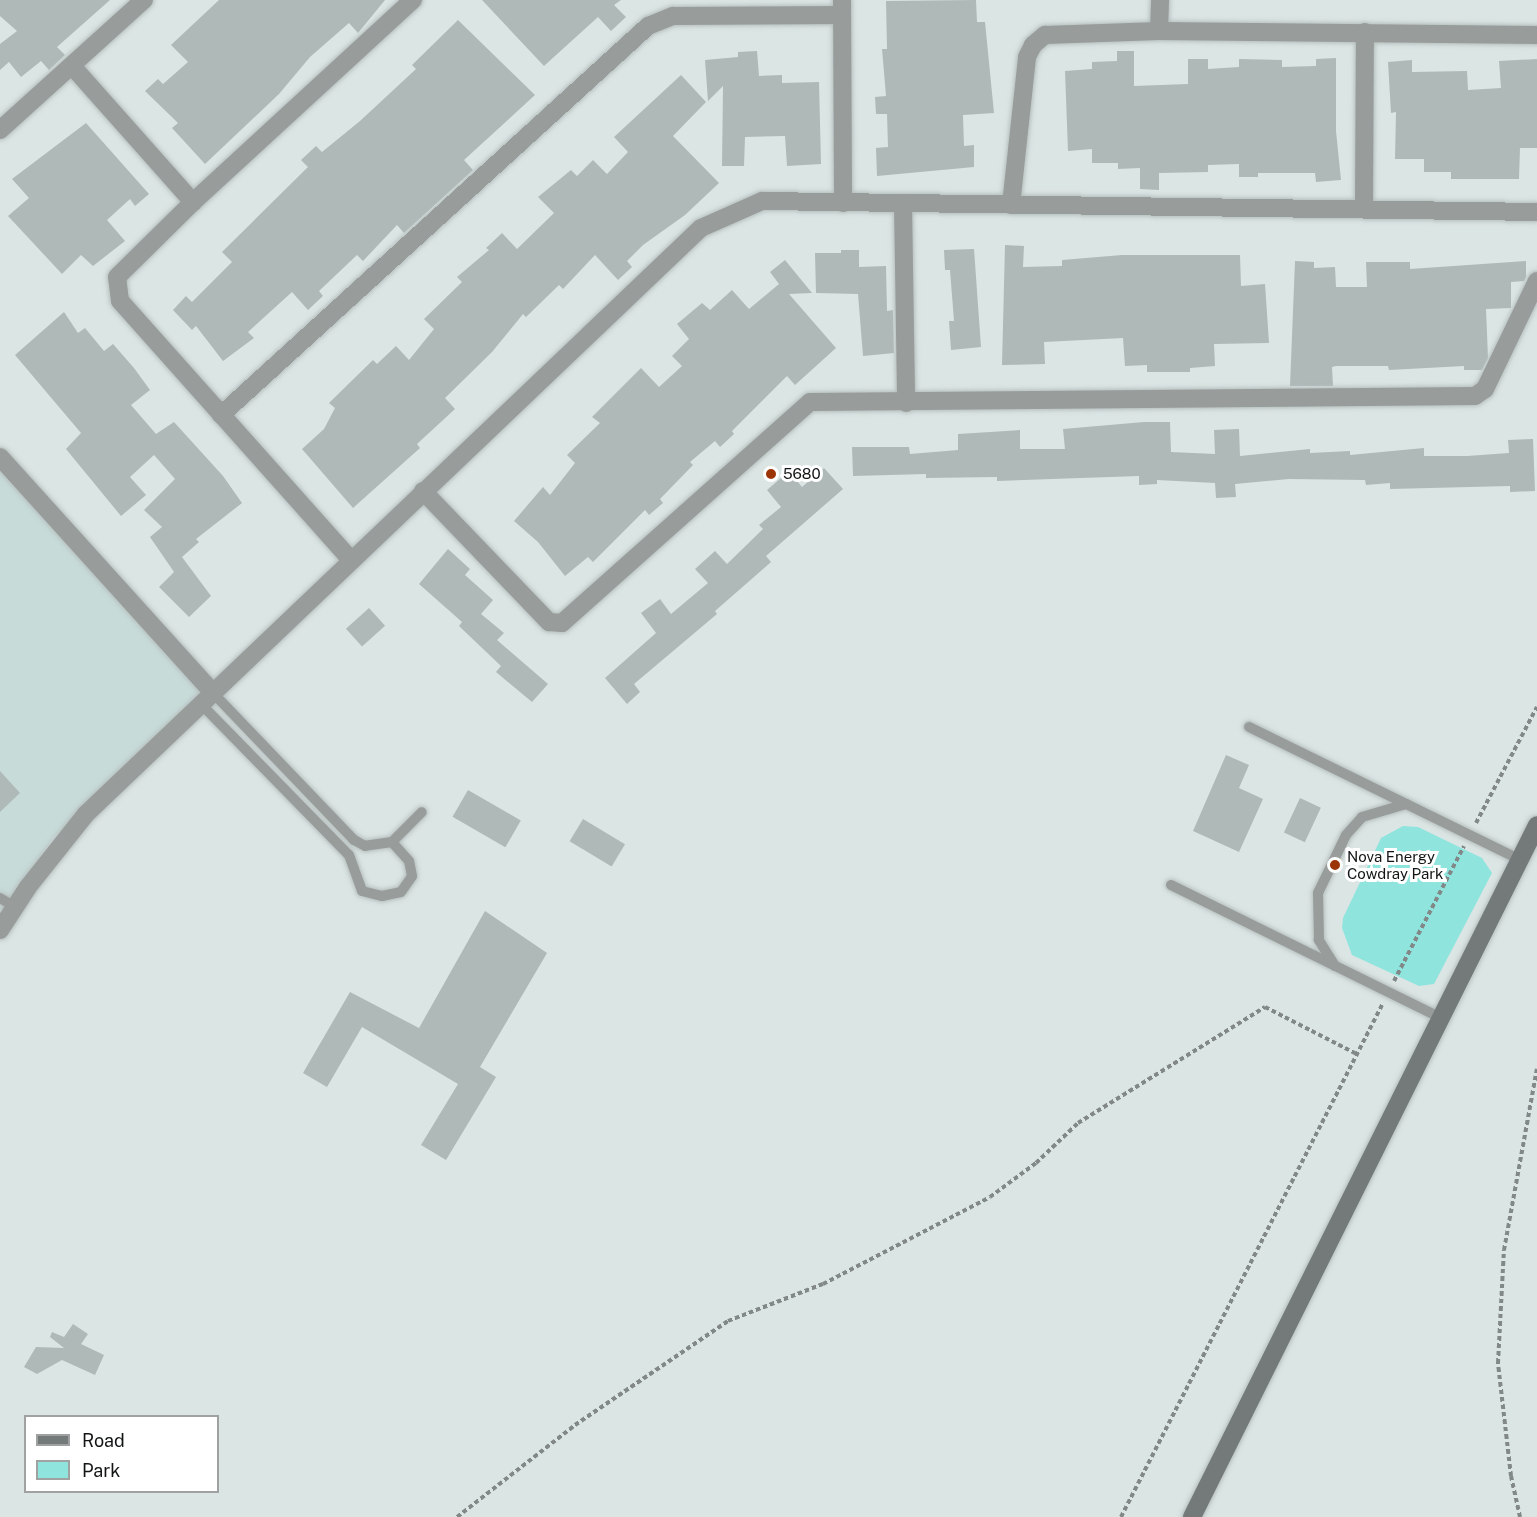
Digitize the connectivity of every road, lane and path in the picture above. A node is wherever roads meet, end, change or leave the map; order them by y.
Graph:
1 (144, 0) edge
2 (413, 0) edge
3 (1160, 0) edge
4 (842, 8) edge
5 (1159, 31) junction
6 (1365, 32) junction
7 (1537, 35) edge
8 (73, 67) junction
9 (0, 130) edge
10 (193, 202) junction
11 (843, 203) junction
12 (903, 203) junction
13 (1011, 205) junction
14 (1364, 209) junction
15 (1537, 212) edge
16 (1537, 281) edge
17 (906, 403) junction
18 (221, 415) junction
19 (0, 457) edge
20 (423, 491) junction
21 (351, 560) junction
22 (206, 698) junction
23 (1537, 707) edge
24 (1249, 727) dead end
25 (1406, 804) junction
26 (423, 812) dead end
27 (1537, 825) edge
28 (1469, 835) junction
29 (392, 842) junction
30 (1520, 860) junction
31 (1171, 885) dead end
32 (7, 902) edge
33 (0, 930) edge
34 (1336, 966) junction
35 (1389, 992) junction
36 (1441, 1018) junction
37 (1357, 1054) junction
38 (1537, 1069) edge
39 (457, 1517) edge
40 (1121, 1517) edge
41 (1192, 1517) edge
42 (1520, 1517) edge

1 - 8 street
2 - 10 street
3 - 5 street
4 - 11 street
4 - 18 street
5 - 6 street
5 - 13 street
6 - 7 street
6 - 14 street
8 - 9 street
8 - 10 street
10 - 18 street
11 - 12 street
11 - 20 street
12 - 13 street
12 - 17 street
13 - 14 street
14 - 15 street
16 - 17 street
17 - 20 street
18 - 21 street
19 - 22 street
20 - 21 street
21 - 22 street
22 - 29 lane
22 - 29 lane
22 - 32 street
23 - 28 path
24 - 25 lane
25 - 28 lane
25 - 34 lane
26 - 29 lane
27 - 30 street
28 - 30 lane
28 - 35 path
30 - 36 street
31 - 34 lane
32 - 33 street
34 - 35 lane
35 - 36 lane
35 - 37 path
36 - 41 street
37 - 39 path
37 - 40 path
38 - 42 path

